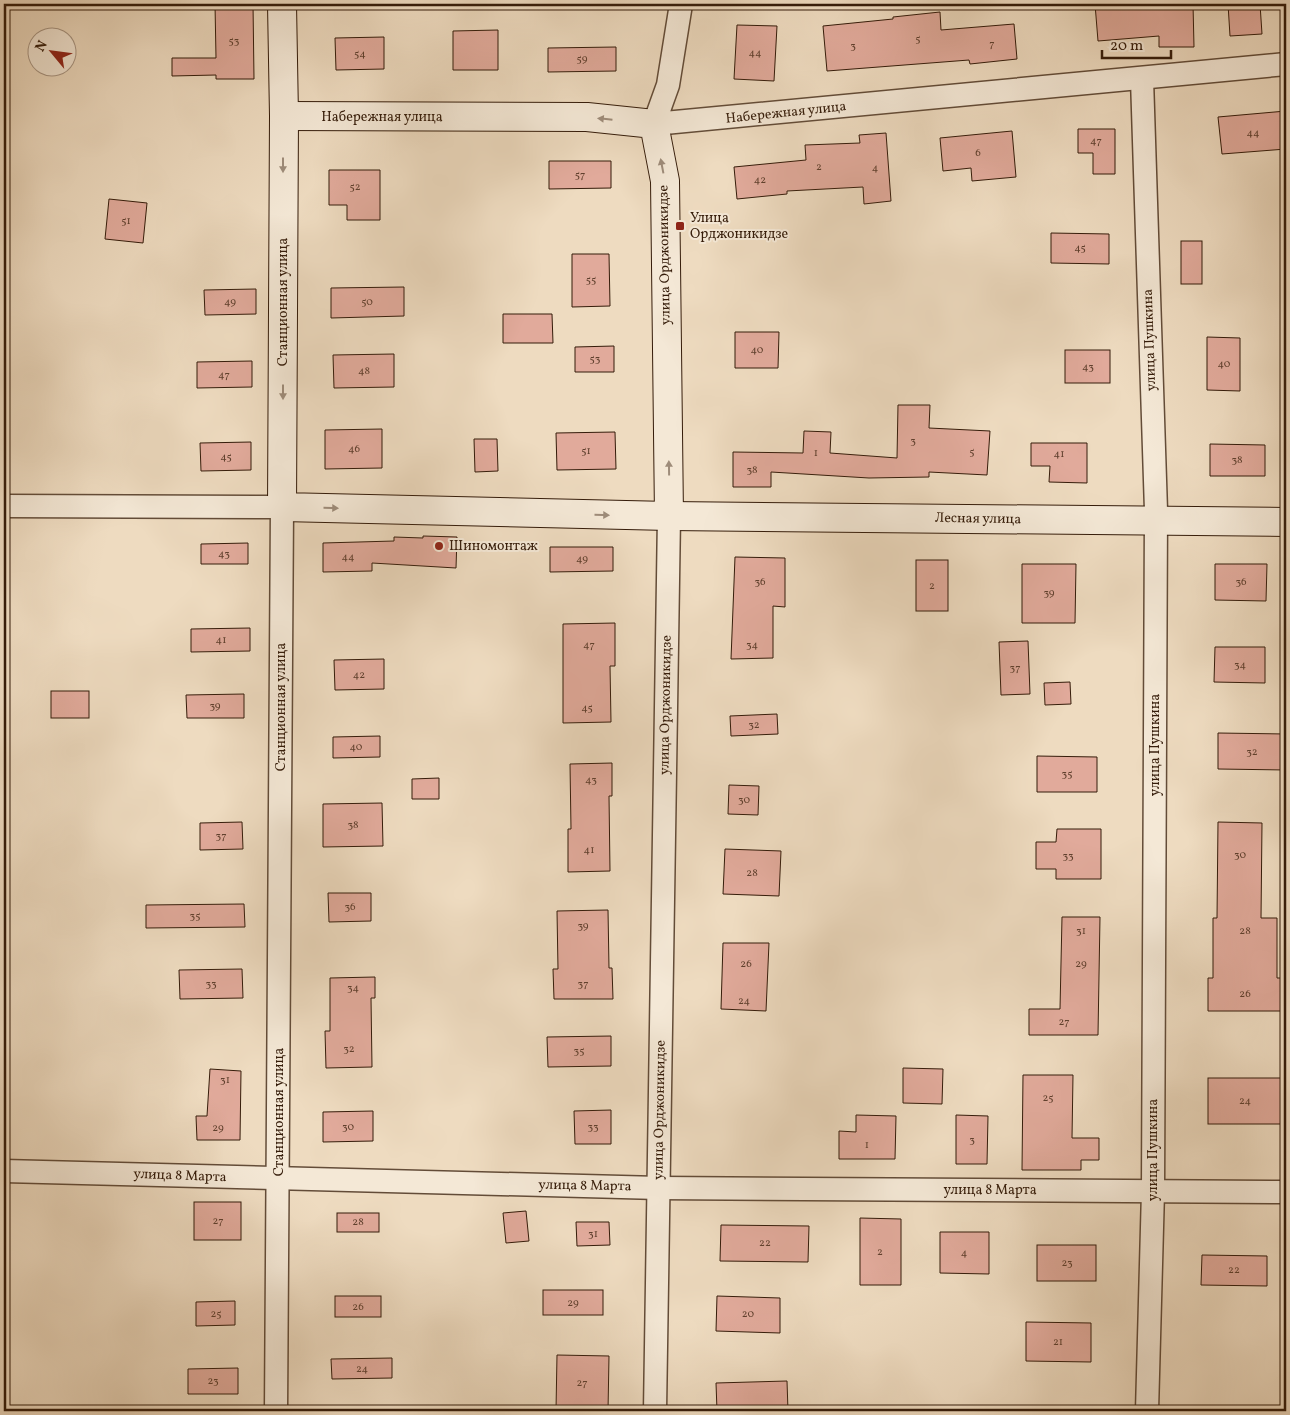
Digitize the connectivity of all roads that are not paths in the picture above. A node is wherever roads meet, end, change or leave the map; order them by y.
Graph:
1 (681, 4) edge
2 (282, 5) edge
3 (1286, 64) edge
4 (1142, 79) junction
5 (284, 116) junction
6 (654, 124) junction
7 (4, 506) edge
8 (282, 507) junction
9 (670, 516) junction
10 (1156, 521) junction
11 (1286, 522) edge
12 (4, 1171) edge
13 (279, 1178) junction
14 (658, 1188) junction
15 (1153, 1191) junction
16 (1286, 1192) edge
17 (276, 1411) edge
18 (655, 1411) edge
19 (1147, 1411) edge

1 - 6 street
2 - 5 main road, Станционная улица
3 - 4 street, Набережная улица
4 - 6 street, Набережная улица
4 - 10 street, улица Пушкина
6 -> 5 main road, Набережная улица
5 -> 8 main road, Станционная улица
9 -> 6 main road, улица Орджоникидзе
7 - 8 street
8 -> 9 main road, Лесная улица
8 - 13 street, Станционная улица
9 - 10 main road, Лесная улица
9 - 14 street, улица Орджоникидзе
10 - 11 main road, Лесная улица
10 - 15 street, улица Пушкина
12 - 13 street, улица 8 Марта
13 - 14 street, улица 8 Марта
13 - 17 street, Станционная улица
14 - 15 street, улица 8 Марта
14 - 18 street, улица Орджоникидзе
15 - 16 street, улица 8 Марта
15 - 19 street, улица Пушкина

